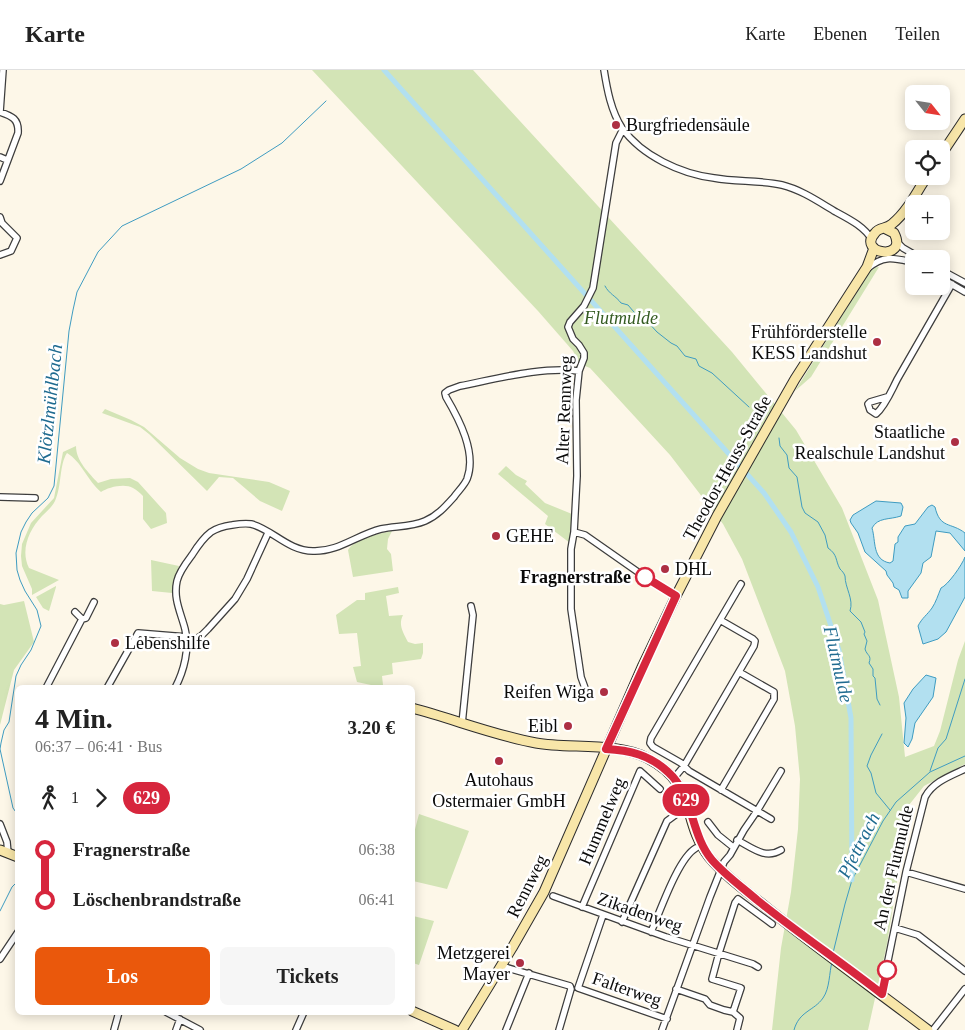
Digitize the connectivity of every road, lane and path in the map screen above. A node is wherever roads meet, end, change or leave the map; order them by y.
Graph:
1 (3, 70) edge
2 (604, 70) edge
3 (0, 112) edge
4 (965, 119) edge
5 (623, 129) junction
6 (950, 142) edge
7 (0, 157) edge
8 (8, 160) junction
9 (0, 181) edge
10 (921, 185) edge
11 (902, 214) junction
12 (1, 220) edge
13 (856, 224) junction
14 (882, 229) junction
15 (896, 238) junction
16 (880, 248) junction
17 (906, 250) edge
18 (0, 255) edge
19 (905, 259) edge
20 (905, 261) edge
21 (866, 269) junction
22 (950, 275) edge
23 (965, 283) edge
24 (952, 284) joint
25 (965, 292) edge
26 (580, 371) junction
27 (887, 397) dead end
28 (0, 497) edge
29 (35, 498) dead end
30 (268, 532) junction
31 (574, 532) junction
32 (741, 584) dead end
33 (676, 596) junction
34 (94, 602) dead end
35 (472, 606) dead end
36 (75, 612) dead end
37 (82, 620) junction
38 (720, 620) junction
39 (187, 637) junction
40 (187, 644) junction
41 (739, 672) junction
42 (48, 685) edge
43 (109, 685) edge
44 (176, 685) edge
45 (585, 688) dead end
46 (415, 709) edge
47 (462, 724) junction
48 (614, 729) junction
49 (590, 748) junction
50 (606, 749) junction
51 (625, 750) junction
52 (599, 765) junction
53 (684, 766) junction
54 (965, 769) edge
55 (780, 771) dead end
56 (674, 778) junction
57 (660, 789) dead end
58 (721, 790) junction
59 (682, 810) dead end
60 (757, 811) junction
61 (771, 819) dead end
62 (708, 822) dead end
63 (0, 824) edge
64 (737, 840) junction
65 (733, 847) junction
66 (696, 848) dead end
67 (781, 850) dead end
68 (4, 852) edge
69 (721, 870) junction
70 (906, 872) junction
71 (965, 889) edge
72 (553, 896) dead end
73 (582, 907) junction
74 (603, 915) junction
75 (622, 922) junction
76 (772, 924) dead end
77 (895, 928) junction
78 (652, 932) junction
79 (15, 936) edge
80 (692, 945) junction
81 (718, 954) junction
82 (0, 959) edge
83 (502, 966) junction
84 (758, 967) dead end
85 (965, 971) edge
86 (529, 974) junction
87 (676, 989) junction
88 (965, 989) edge
89 (878, 992) junction
90 (415, 1012) edge
91 (733, 1012) junction
92 (118, 1015) edge
93 (172, 1015) edge
94 (303, 1015) edge
95 (180, 1019) junction
96 (667, 1019) junction
97 (114, 1030) edge
98 (176, 1030) edge
99 (200, 1030) edge
100 (296, 1030) edge
101 (455, 1030) edge
102 (462, 1030) edge
103 (506, 1030) edge
104 (560, 1030) edge
105 (662, 1030) edge
106 (736, 1030) edge
107 (928, 1030) edge
108 (933, 1030) edge

1 - 3 street
2 - 5 street
3 - 8 street
4 - 6 main road
5 - 13 street
5 - 26 street, Alter Rennweg
7 - 8 street
8 - 9 street
10 - 11 main road, Theodor-Heuss-Straße
11 - 14 main road, Theodor-Heuss-Straße
11 - 15 main road, Theodor-Heuss-Straße
12 - 18 street
13 - 14 street
13 - 16 street
14 - 15 main road
14 - 16 main road, Theodor-Heuss-Straße
15 - 16 main road, Theodor-Heuss-Straße
15 - 17 street
16 - 19 street
16 - 21 main road, Theodor-Heuss-Straße
20 - 21 street
21 - 33 main road, Theodor-Heuss-Straße
22 - 23 street
24 - 25 street
24 - 27 street
26 - 30 street
26 - 31 street, Alter Rennweg
28 - 29 street
30 - 39 street
30 - 40 street
31 - 33 street
31 - 45 street, Alter Rennweg
32 - 38 street
33 - 48 main road, Theodor-Heuss-Straße
34 - 37 street
35 - 47 street
36 - 37 street
37 - 42 street
38 - 41 street
38 - 53 street
39 - 40 street
39 - 43 street
40 - 44 street
41 - 53 street
41 - 58 street
46 - 47 main road
47 - 49 main road
48 - 50 main road, Theodor-Heuss-Straße
48 - 51 main road
49 - 50 main road
49 - 52 main road
50 - 51 main road
50 - 52 main road, Rennweg
51 - 56 main road
52 - 83 main road, Rennweg
53 - 56 street
53 - 58 street
54 - 70 street, An der Flutmulde
55 - 60 street
56 - 69 main road
57 - 73 street, Hummelweg
58 - 60 street
59 - 75 street
60 - 61 street
60 - 64 street
62 - 65 street
63 - 68 street
64 - 65 street
64 - 67 street
65 - 69 street
66 - 78 street
69 - 80 street
69 - 89 main road
70 - 71 street
70 - 77 street, An der Flutmulde
72 - 73 street, Zikadenweg
73 - 74 street, Zikadenweg
74 - 75 street, Zikadenweg
74 - 96 street, Falterweg
75 - 78 street, Zikadenweg
76 - 81 street
77 - 85 street
77 - 89 street, An der Flutmulde
78 - 80 street, Zikadenweg
79 - 82 street
80 - 81 street, Zikadenweg
80 - 87 street
81 - 84 street, Zikadenweg
81 - 91 street
83 - 86 street, Falterweg
83 - 102 main road, Rennweg
86 - 103 street
86 - 104 street, Falterweg
87 - 91 street
87 - 96 street
88 - 108 street
89 - 107 main road
90 - 101 main road
91 - 106 street
92 - 97 street
93 - 95 street
94 - 100 street
95 - 98 street
95 - 99 street
96 - 105 street

